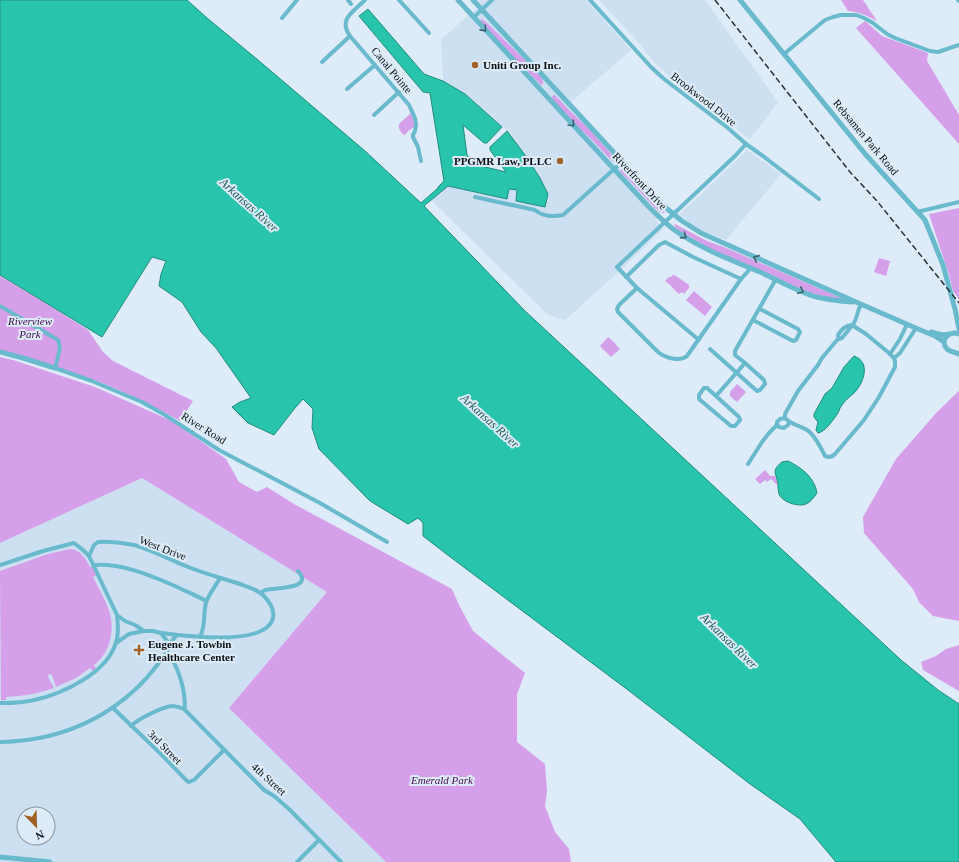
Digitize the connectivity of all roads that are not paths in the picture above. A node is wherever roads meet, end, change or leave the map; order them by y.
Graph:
1 (297, 0) edge
2 (365, 0) edge
3 (399, 0) edge
4 (458, 0) edge
5 (473, 0) edge
6 (492, 0) edge
7 (590, 0) edge
8 (740, 0) edge
9 (482, 9) junction
10 (474, 17) junction
11 (282, 18) dead end
12 (429, 33) dead end
13 (350, 36) junction
14 (959, 45) edge
15 (784, 54) junction
16 (322, 62) dead end
17 (375, 65) junction
18 (347, 90) dead end
19 (398, 92) junction
20 (374, 115) dead end
21 (746, 144) junction
22 (421, 161) dead end
23 (622, 162) junction
24 (614, 170) junction
25 (475, 197) dead end
26 (819, 199) dead end
27 (959, 202) edge
28 (917, 212) junction
29 (673, 214) junction
30 (665, 222) junction
31 (751, 268) junction
32 (626, 277) junction
33 (741, 279) junction
34 (776, 280) junction
35 (637, 288) junction
36 (952, 300) junction
37 (858, 303) junction
38 (0, 306) edge
39 (760, 309) junction
40 (753, 320) junction
41 (907, 324) junction
42 (852, 325) junction
43 (917, 328) junction
44 (959, 329) edge
45 (950, 333) junction
46 (959, 334) edge
47 (900, 339) junction
48 (699, 340) junction
49 (944, 342) junction
50 (906, 343) junction
51 (710, 349) dead end
52 (0, 352) edge
53 (958, 352) edge
54 (890, 354) junction
55 (894, 358) junction
56 (745, 363) junction
57 (55, 368) junction
58 (736, 373) junction
59 (716, 396) junction
60 (785, 418) junction
61 (789, 422) junction
62 (777, 425) junction
63 (748, 464) dead end
64 (387, 542) dead end
65 (89, 556) junction
66 (0, 566) edge
67 (93, 566) junction
68 (298, 571) dead end
69 (220, 578) junction
70 (261, 593) junction
71 (206, 601) junction
72 (118, 615) junction
73 (144, 631) junction
74 (162, 633) junction
75 (177, 635) junction
76 (200, 637) junction
77 (116, 643) junction
78 (167, 650) junction
79 (0, 703) edge
80 (113, 708) junction
81 (184, 709) junction
82 (131, 726) junction
83 (0, 742) edge
84 (224, 750) junction
85 (319, 840) junction
86 (0, 857) edge
87 (50, 862) edge
88 (297, 862) edge
89 (341, 862) edge

1 - 11 street
2 - 13 street
3 - 12 street
4 - 10 street, Riverfront Drive
5 - 9 street, Riverfront Drive
6 - 9 street
7 - 21 street, Brookwood Drive
8 - 15 street, Rebsamen Park Road
9 - 10 street
9 - 23 street, Riverfront Drive
10 -> 24 street, Riverfront Drive
13 - 16 street
13 - 17 street, Canal Pointe
14 - 15 street
15 - 28 street, Rebsamen Park Road
17 - 18 street
17 - 19 street, Canal Pointe
19 - 20 street
19 - 22 street, Canal Pointe
21 - 26 street, Brookwood Drive
21 - 29 street
23 - 24 street
23 - 29 street, Riverfront Drive
24 - 25 street
24 - 30 street, Riverfront Drive
27 - 28 street
28 - 36 street, Rebsamen Park Road
29 - 30 street
37 -> 29 street, Riverfront Drive
30 -> 31 street, Riverfront Drive
30 - 32 street
31 - 33 street
31 - 34 street, Riverfront Drive
32 - 33 street
32 - 35 street
33 - 48 street
34 -> 37 street, Riverfront Drive
34 - 39 street
35 - 48 street
35 - 48 street
36 - 44 street, Rebsamen Park Road
36 - 45 street, Rebsamen Park Road
37 - 41 street, Riverfront Drive
37 - 42 street
38 - 57 street
39 - 40 street
39 - 40 street
40 - 56 street
41 - 43 street, Riverfront Drive
41 - 47 street
42 - 54 street
42 - 60 street
43 - 45 street, Riverfront Drive
43 - 49 street, Riverfront Drive
43 - 50 street
45 - 46 street
45 - 49 street, Rebsamen Park Road
47 - 50 street
47 - 54 street
49 - 53 street
50 - 55 street
51 - 58 street
52 - 57 street, River Road
54 - 55 street
55 - 61 street
56 - 58 street
56 - 58 street
57 - 64 street, River Road
58 - 59 street
59 - 59 street
60 - 61 street
60 - 62 street
61 - 62 street
62 - 63 street
65 - 66 street
65 - 67 street
65 - 69 street, West Drive
67 - 71 street
67 - 72 street
68 - 70 street
69 - 70 street, West Drive
69 - 71 street
70 - 76 street
71 - 76 street
72 - 73 street
72 - 77 street
73 - 74 street
73 - 77 street
74 - 75 street
74 - 78 street
75 - 76 street
75 - 78 street
77 - 79 street
78 - 80 street
78 - 81 street
80 - 82 street, 3rd Street
80 - 83 street
81 - 82 street
81 - 84 street, 4th Street
82 - 84 street, 3rd Street
84 - 85 street, 4th Street
85 - 88 street
85 - 89 street, 4th Street
86 - 87 street

